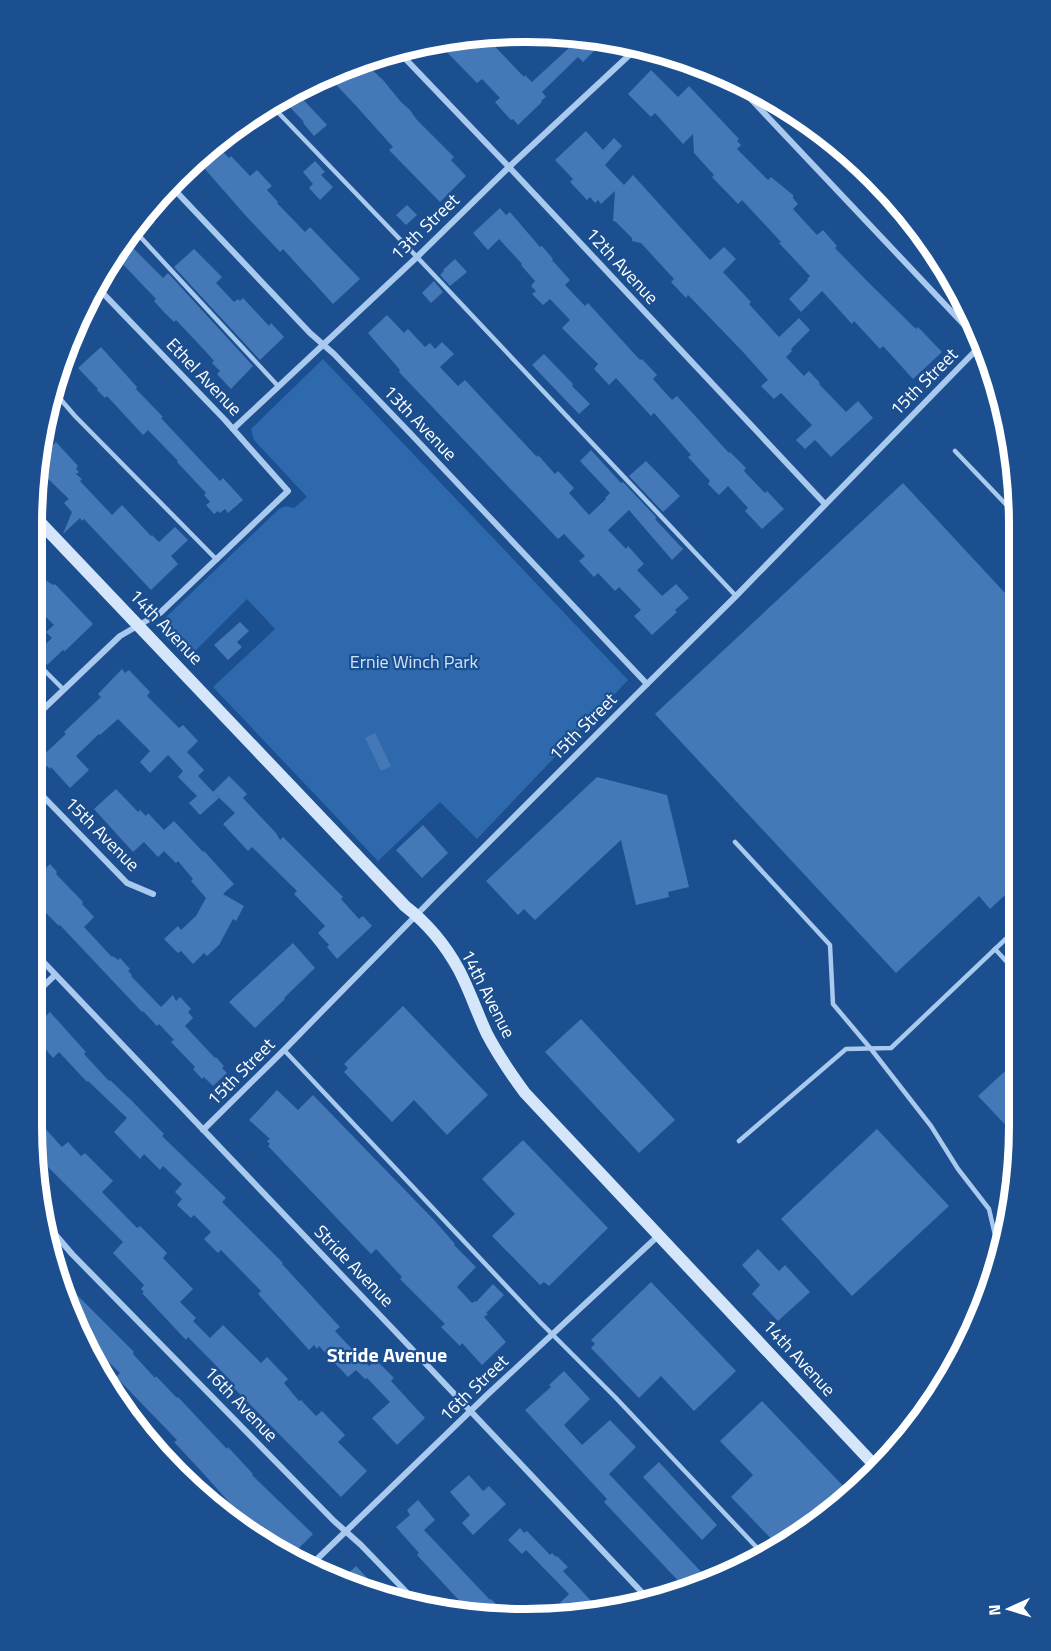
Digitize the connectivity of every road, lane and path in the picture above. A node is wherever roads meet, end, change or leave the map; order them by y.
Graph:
1 (631, 53) edge
2 (404, 57) edge
3 (750, 98) edge
4 (277, 111) edge
5 (509, 167) junction
6 (176, 192) edge
7 (139, 235) edge
8 (417, 257) junction
9 (102, 293) edge
10 (966, 327) edge
11 (322, 345) junction
12 (976, 350) edge
13 (278, 386) junction
14 (59, 397) edge
15 (233, 429) junction
16 (955, 451) dead end
17 (825, 504) junction
18 (1008, 507) edge
19 (42, 524) edge
20 (217, 560) junction
21 (736, 596) junction
22 (138, 625) junction
23 (42, 668) edge
24 (647, 684) junction
25 (63, 690) junction
26 (42, 710) edge
27 (42, 795) edge
28 (735, 842) dead end
29 (153, 894) dead end
30 (417, 915) junction
31 (1009, 936) edge
32 (995, 949) junction
33 (42, 961) edge
34 (1009, 964) edge
35 (55, 975) junction
36 (42, 987) edge
37 (871, 1048) junction
38 (284, 1050) junction
39 (203, 1130) junction
40 (739, 1141) dead end
41 (54, 1233) edge
42 (659, 1235) junction
43 (994, 1246) edge
44 (552, 1334) junction
45 (470, 1412) junction
46 (872, 1462) edge
47 (346, 1531) junction
48 (758, 1549) edge
49 (316, 1561) edge
50 (409, 1595) edge
51 (644, 1595) edge

1 - 5 street, 13th Street
2 - 5 street, 12th Avenue
3 - 10 street
4 - 8 lane
5 - 8 street, 13th Street
5 - 17 street, 12th Avenue
6 - 11 street, 13th Avenue
7 - 13 lane
8 - 11 street, 13th Street
8 - 21 lane
9 - 15 street, Ethel Avenue
11 - 13 street, 13th Street
11 - 24 street, 13th Avenue
12 - 17 street, 15th Street
13 - 15 street, 13th Street
14 - 20 lane
15 - 20 street, Ethel Avenue
16 - 18 lane
17 - 21 street, 15th Street
19 - 22 street, 14th Avenue
20 - 22 street
21 - 24 street, 15th Street
22 - 25 street
22 - 30 street, 14th Avenue
23 - 25 lane
24 - 30 street, 15th Street
25 - 26 street
27 - 29 street, 15th Avenue
28 - 37 lane
30 - 38 street, 15th Street
30 - 42 street, 14th Avenue
31 - 32 lane
32 - 34 lane
32 - 37 lane
33 - 35 street, Stride Avenue
35 - 36 street
35 - 39 street, Stride Avenue
37 - 40 lane
37 - 43 lane
38 - 39 street, 15th Street
38 - 44 lane
39 - 45 street, Stride Avenue
41 - 47 street, 16th Avenue
42 - 44 street, 16th Street
42 - 46 street, 14th Avenue
44 - 45 street, 16th Street
44 - 48 lane
45 - 47 street, 16th Street
45 - 51 street, Stride Avenue
47 - 49 street, 16th Street
47 - 50 street, 16th Avenue

